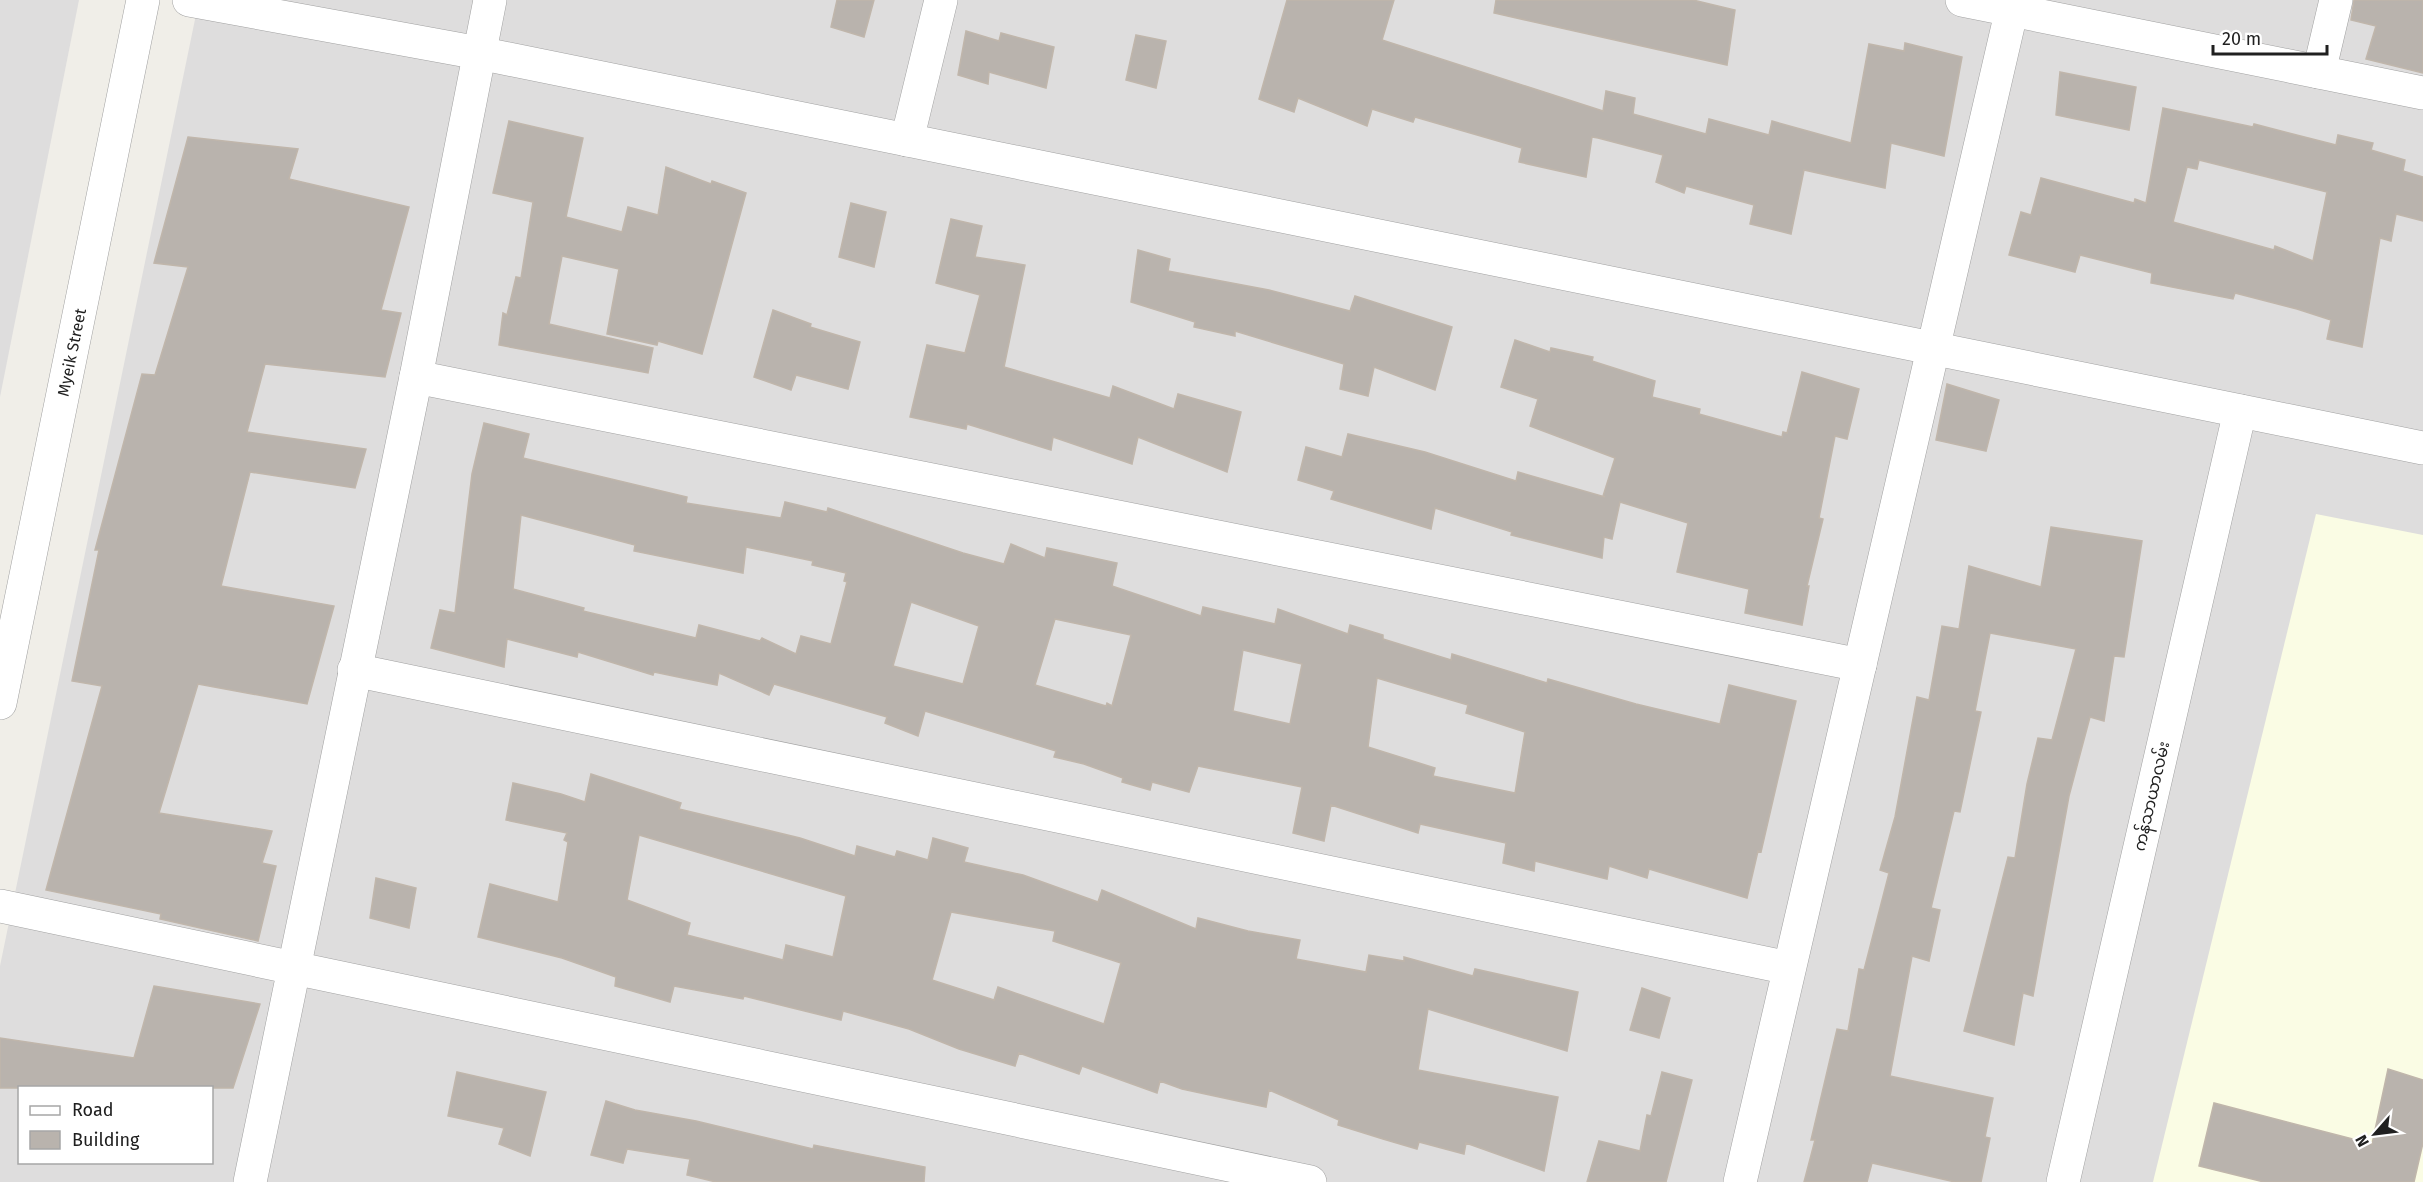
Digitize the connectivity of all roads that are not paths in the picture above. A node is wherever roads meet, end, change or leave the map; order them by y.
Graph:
1 (143, 0) edge
2 (189, 0) edge
3 (490, 0) edge
4 (941, 0) edge
5 (1962, 0) edge
6 (2336, 0) edge
7 (2013, 5) edge
8 (479, 53) junction
9 (2319, 72) junction
10 (2423, 93) edge
11 (908, 140) junction
12 (1933, 349) junction
13 (416, 377) junction
14 (2240, 411) junction
15 (2423, 448) edge
16 (1860, 665) junction
17 (354, 670) junction
18 (0, 703) edge
19 (0, 906) edge
20 (1789, 968) junction
21 (293, 969) junction
22 (250, 1182) edge
23 (1310, 1182) edge
24 (1740, 1182) edge
25 (2063, 1182) edge

1 - 18 street, Myeik Street
2 - 8 street
3 - 8 street
4 - 11 street
5 - 7 street
6 - 9 street
7 - 9 street
7 - 12 street
8 - 11 street
8 - 13 street
9 - 10 street
11 - 12 street
12 - 14 street
12 - 16 street
13 - 16 street
13 - 17 street
14 - 15 street
14 - 25 street, ကန်သာယာလမ်း
16 - 20 street
17 - 20 street
17 - 21 street
19 - 21 street
20 - 24 street
21 - 22 street
21 - 23 street

